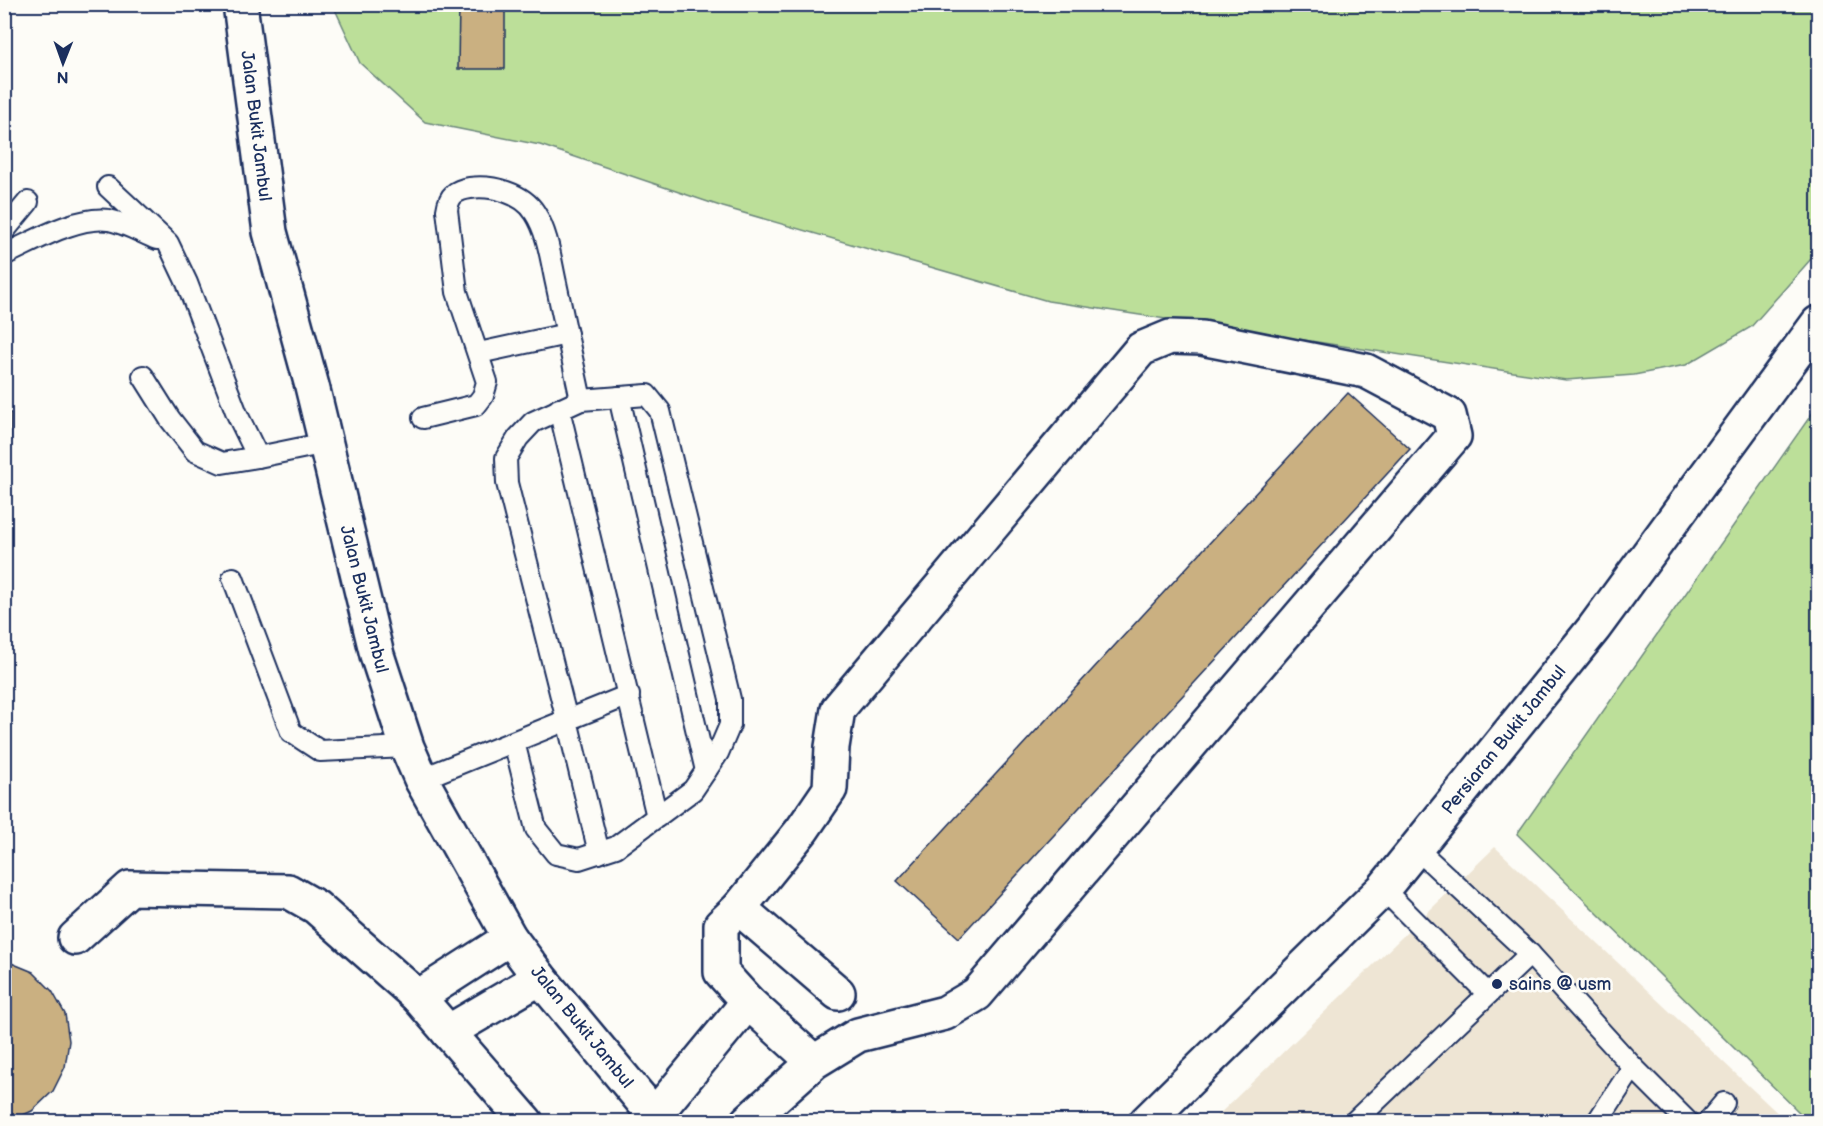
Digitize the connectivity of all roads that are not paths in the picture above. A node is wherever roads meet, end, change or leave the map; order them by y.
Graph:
1 (240, 4) edge
2 (108, 187) dead end
3 (28, 202) dead end
4 (4, 231) edge
5 (168, 243) junction
6 (4, 255) edge
7 (1818, 323) edge
8 (567, 334) junction
9 (479, 353) junction
10 (143, 376) dead end
11 (619, 397) junction
12 (581, 400) junction
13 (559, 409) junction
14 (423, 418) dead end
15 (326, 443) junction
16 (258, 457) junction
17 (234, 578) dead end
18 (629, 695) junction
19 (567, 720) junction
20 (514, 742) junction
21 (407, 747) junction
22 (706, 771) junction
23 (421, 779) junction
24 (657, 817) junction
25 (1417, 849) junction
26 (599, 853) junction
27 (1383, 889) junction
28 (739, 908) junction
29 (75, 938) dead end
30 (510, 938) junction
31 (1530, 954) junction
32 (540, 978) junction
33 (838, 993) dead end
34 (1488, 994) junction
35 (418, 998) junction
36 (748, 1002) junction
37 (448, 1032) junction
38 (814, 1062) junction
39 (1633, 1067) junction
40 (1724, 1103) dead end
41 (657, 1119) edge
42 (526, 1122) edge
43 (747, 1122) edge
44 (1146, 1122) edge
45 (1354, 1122) edge
46 (1597, 1122) edge
47 (1688, 1122) edge
48 (1708, 1122) edge

1 - 15 street, Jalan Bukit Jambul
2 - 5 lane
3 - 4 lane
5 - 6 lane
5 - 16 lane
7 - 25 street, Persiaran Bukit Jambul
8 - 9 lane
8 - 9 lane
8 - 12 lane
9 - 14 lane
10 - 16 lane
11 - 12 lane
11 - 22 lane
11 - 22 lane
12 - 13 lane
13 - 18 lane
13 - 19 lane
15 - 16 lane
15 - 21 street, Jalan Bukit Jambul
17 - 21 lane
18 - 19 lane
18 - 24 lane
19 - 20 lane
19 - 26 lane
20 - 23 lane
20 - 26 lane
21 - 23 street, Jalan Bukit Jambul
22 - 24 lane
23 - 30 street, Jalan Bukit Jambul
24 - 26 lane
25 - 27 street, Persiaran Bukit Jambul
25 - 31 lane
27 - 34 lane
27 - 44 street, Persiaran Bukit Jambul
28 - 33 street
28 - 36 street
28 - 38 street
29 - 35 street
30 - 32 street, Jalan Bukit Jambul
30 - 35 street
31 - 34 lane
31 - 39 lane
32 - 37 street
32 - 41 street, Jalan Bukit Jambul
34 - 45 lane
35 - 37 street
36 - 38 street
36 - 41 street
37 - 42 street
38 - 43 street
39 - 46 lane
39 - 47 lane
40 - 48 lane

